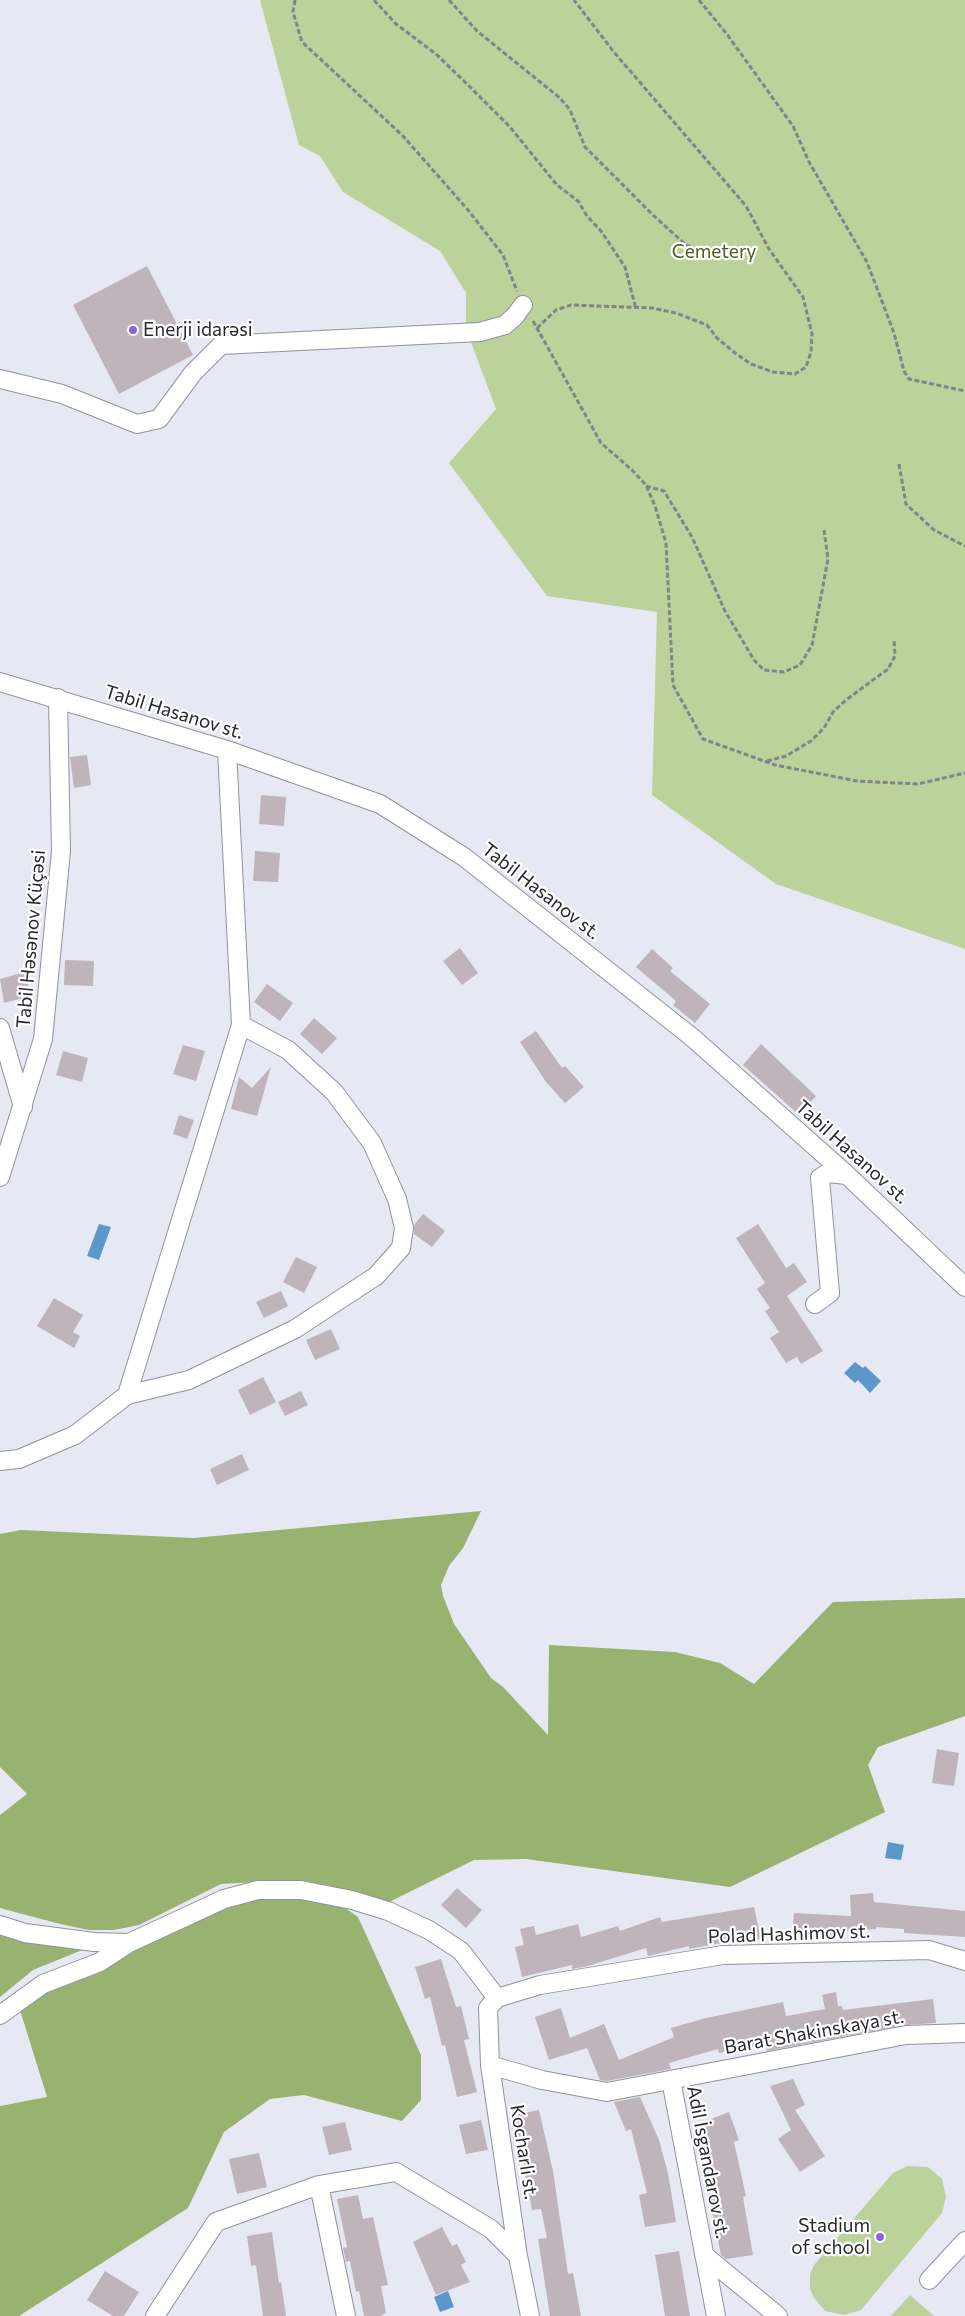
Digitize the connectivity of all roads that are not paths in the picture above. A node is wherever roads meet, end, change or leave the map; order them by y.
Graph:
1 (523, 305) road end
2 (0, 379) edge
3 (0, 682) edge
4 (58, 698) junction
5 (227, 750) junction
6 (241, 1025) junction
7 (0, 1028) edge
8 (23, 1108) junction
9 (847, 1175) junction
10 (0, 1177) edge
11 (965, 1286) edge
12 (815, 1304) dead end
13 (127, 1395) junction
14 (0, 1461) edge
15 (0, 1925) edge
16 (129, 1943) junction
17 (965, 1961) edge
18 (497, 1998) junction
19 (0, 2015) edge
20 (965, 2033) edge
21 (490, 2065) junction
22 (671, 2080) junction
23 (319, 2185) junction
24 (964, 2243) edge
25 (518, 2256) junction
26 (704, 2256) junction
27 (929, 2280) dead end
28 (157, 2315) edge
29 (346, 2316) edge
30 (530, 2316) edge
31 (716, 2316) edge
32 (778, 2316) edge

1 - 2 street
3 - 4 street, Tabil Hasanov st.
4 - 5 street, Tabil Hasanov st.
4 - 8 street, Tabil Həsənov Küçəsi
5 - 6 street
5 - 9 street, Tabil Hasanov st.
6 - 13 street
6 - 13 street
7 - 8 street
8 - 10 street, Tabil Həsənov Küçəsi
9 - 11 street, Tabil Hasanov st.
9 - 12 street
13 - 14 street
15 - 16 street
16 - 18 street
16 - 19 street
17 - 18 street, Polad Hashimov st.
18 - 21 street, Kocharli st.
20 - 22 street, Barat Shakinskaya st.
21 - 22 street, Adil İsgandarov st.
21 - 25 street, Kocharli st.
22 - 26 street, Adil İsgandarov st.
23 - 25 street
23 - 28 street
23 - 29 street
24 - 27 street
25 - 30 street, Kocharli st.
26 - 31 street, Adil İsgandarov st.
26 - 32 street

